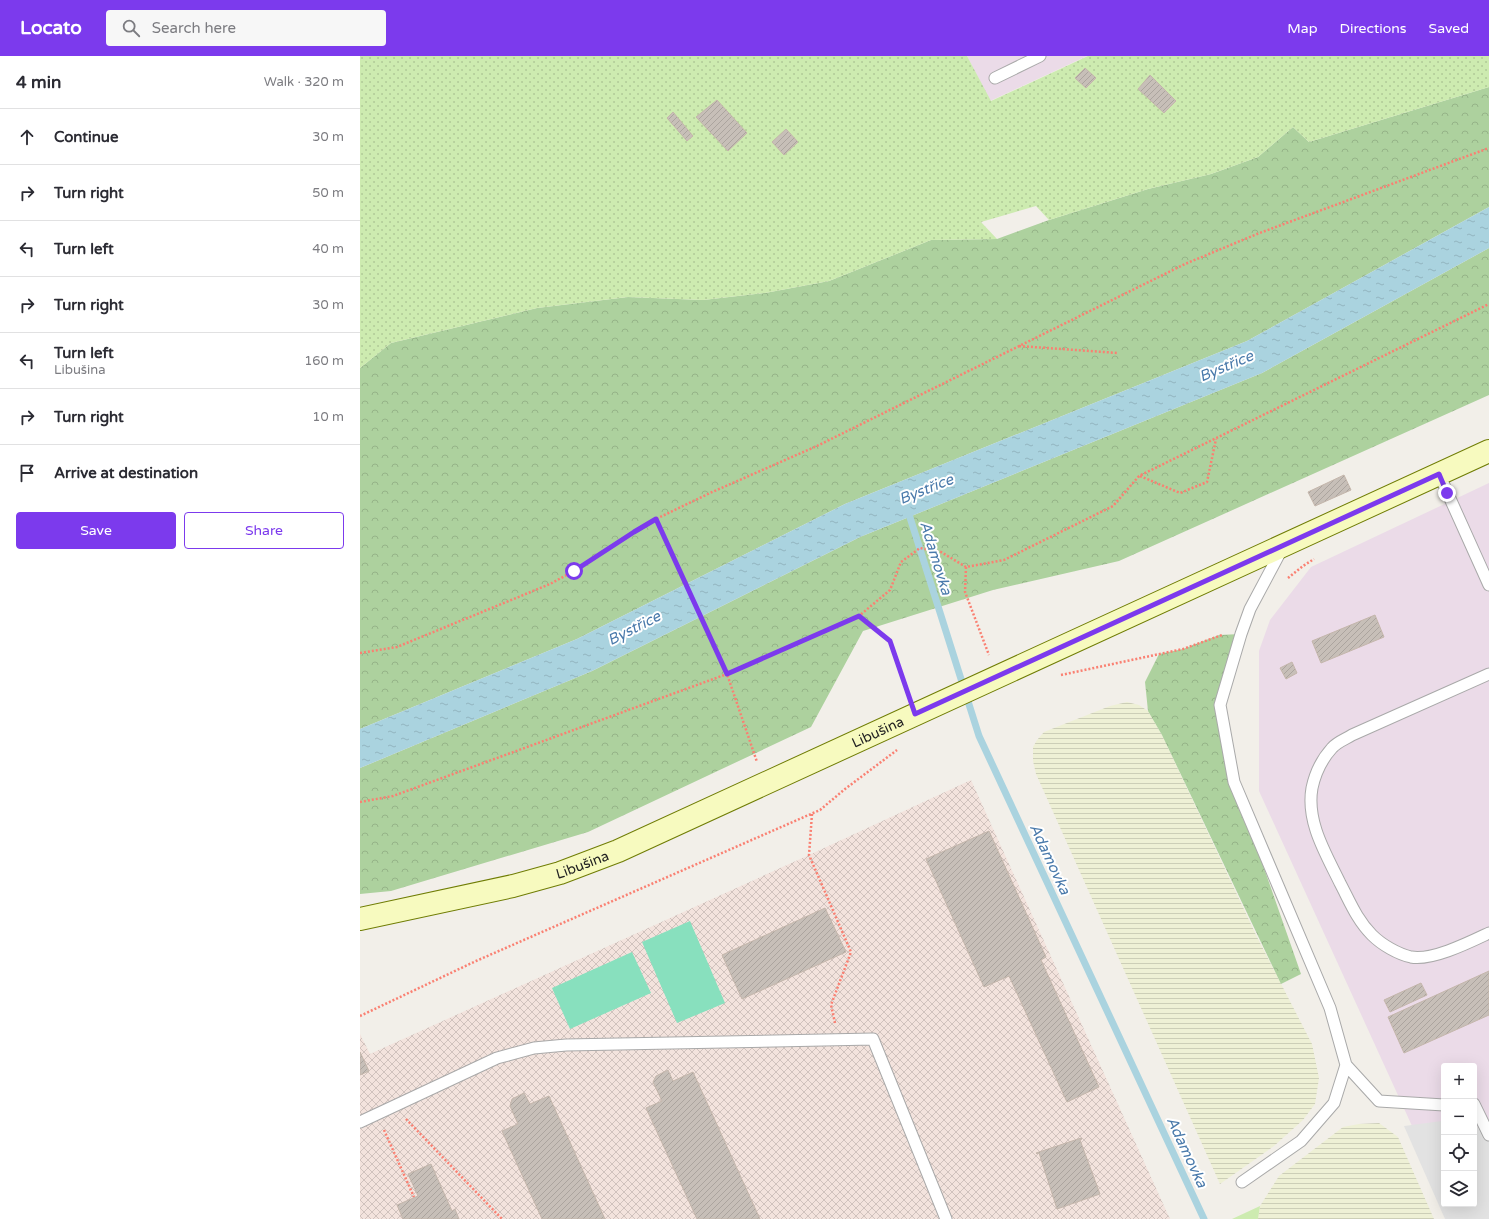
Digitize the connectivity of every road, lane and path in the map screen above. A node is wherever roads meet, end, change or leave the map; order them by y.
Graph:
1 (1040, 56) edge
2 (995, 78) dead end
3 (1489, 148) edge
4 (1489, 304) edge
5 (1018, 346) junction
6 (1118, 353) dead end
7 (1216, 438) junction
8 (1489, 451) edge
9 (1439, 474) junction
10 (1139, 476) junction
11 (656, 519) junction
12 (1284, 544) junction
13 (966, 567) junction
14 (1489, 585) edge
15 (859, 616) junction
16 (1241, 634) junction
17 (360, 653) edge
18 (727, 674) junction
19 (1489, 674) edge
20 (1054, 676) dead end
21 (993, 678) junction
22 (915, 714) junction
23 (900, 748) dead end
24 (764, 783) junction
25 (360, 802) edge
26 (812, 814) junction
27 (360, 919) edge
28 (1489, 933) edge
29 (360, 1016) edge
30 (838, 1040) junction
31 (1346, 1065) junction
32 (1441, 1105) edge
33 (393, 1106) junction
34 (1477, 1110) edge
35 (378, 1115) junction
36 (360, 1122) edge
37 (1489, 1135) edge
38 (1242, 1182) dead end
39 (414, 1197) dead end
40 (502, 1219) edge
41 (946, 1219) edge

1 - 2 lane
3 - 5 path
4 - 7 path
5 - 6 path
5 - 11 path
7 - 10 path
7 - 10 path
8 - 9 street, Libušina
9 - 12 street, Libušina
9 - 14 lane
10 - 13 path
11 - 17 path
11 - 18 path
12 - 16 lane
12 - 21 street, Libušina
13 - 15 path
13 - 21 path
15 - 18 path
15 - 22 path
16 - 20 path
16 - 31 lane
18 - 24 path
18 - 25 path
19 - 28 lane
21 - 22 street, Libušina
22 - 24 street, Libušina
23 - 26 path
24 - 27 street, Libušina
26 - 29 path
26 - 30 path
30 - 33 lane
30 - 41 lane
31 - 32 lane
31 - 38 lane
33 - 35 lane
33 - 40 path
34 - 37 lane
35 - 36 lane
35 - 39 path

